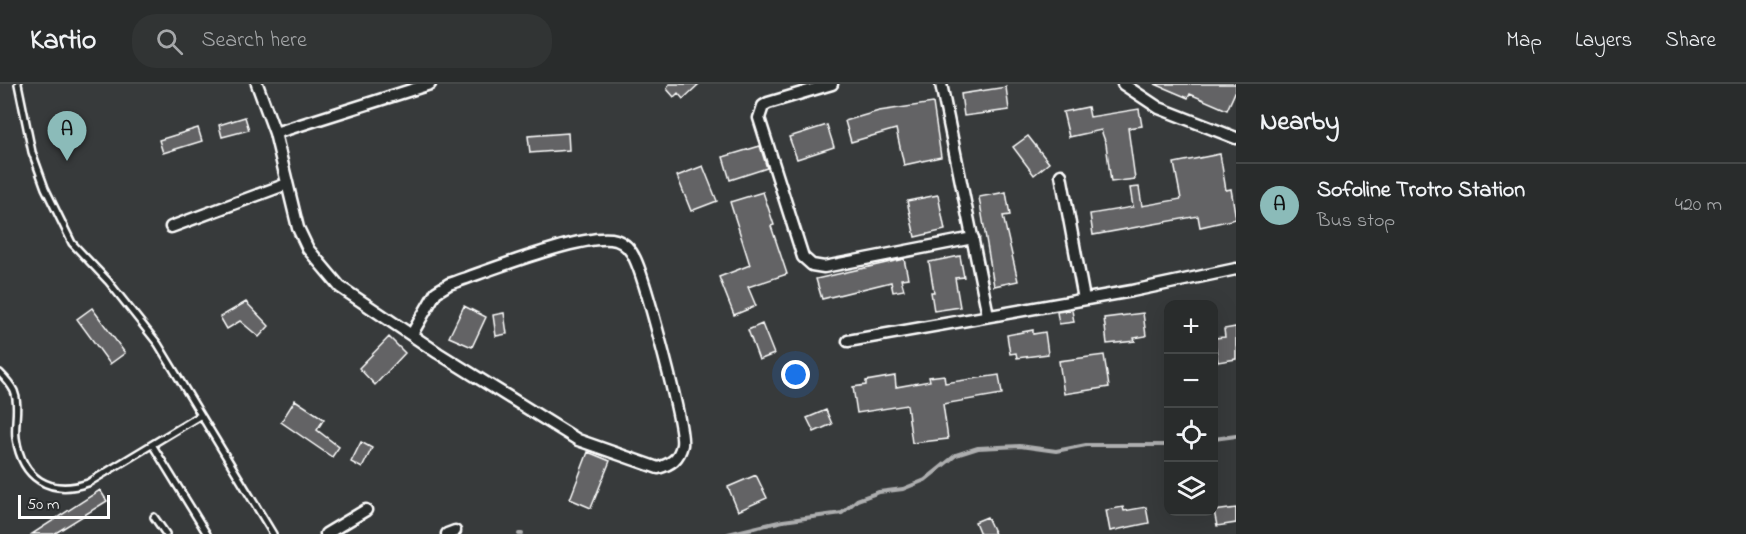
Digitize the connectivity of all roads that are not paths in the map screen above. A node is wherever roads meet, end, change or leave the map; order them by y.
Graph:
1 (18, 84) edge
2 (257, 84) edge
3 (430, 84) edge
4 (832, 84) edge
5 (941, 84) edge
6 (1123, 84) edge
7 (274, 133) junction
8 (1236, 138) edge
9 (1061, 175) dead end
10 (286, 184) junction
11 (171, 226) dead end
12 (973, 238) junction
13 (1236, 269) edge
14 (1084, 299) junction
15 (988, 315) junction
16 (412, 334) junction
17 (848, 341) dead end
18 (0, 373) edge
19 (201, 415) junction
20 (153, 446) junction
21 (366, 510) dead end
22 (154, 517) dead end
23 (166, 534) edge
24 (207, 534) edge
25 (273, 534) edge
26 (326, 534) edge

1 - 19 lane
2 - 7 street
3 - 7 street
4 - 12 street
5 - 12 street
6 - 8 street
7 - 10 street
9 - 14 street
10 - 11 street
10 - 16 street
12 - 15 street
13 - 14 street
14 - 15 street
15 - 17 street
16 - 16 street
18 - 20 lane
19 - 20 lane
19 - 25 lane
20 - 24 lane
21 - 26 street
22 - 23 lane

